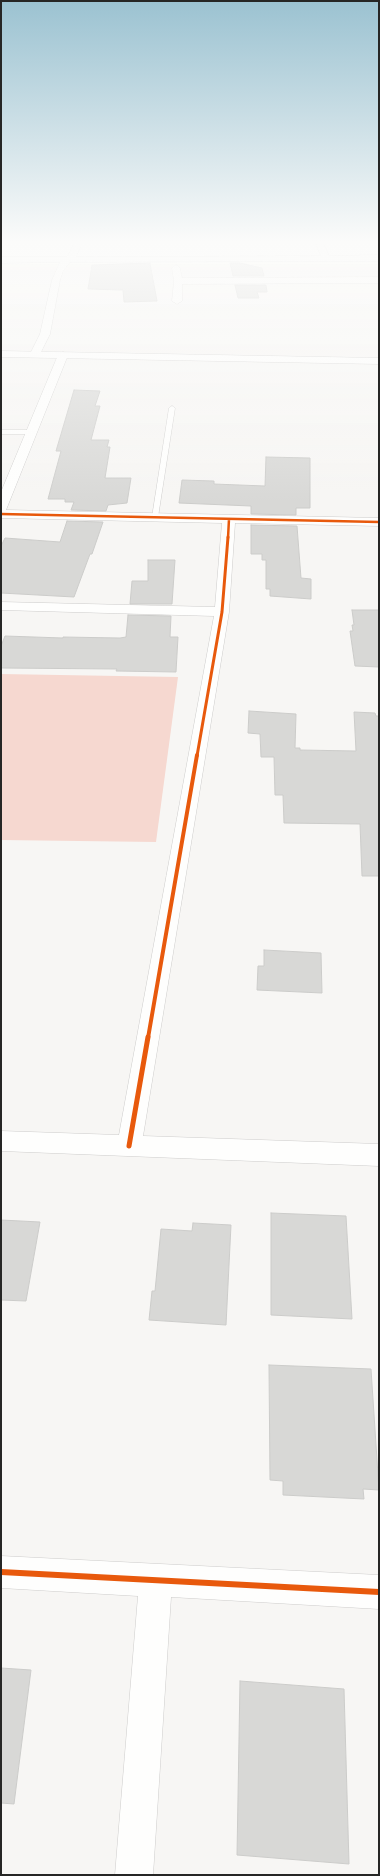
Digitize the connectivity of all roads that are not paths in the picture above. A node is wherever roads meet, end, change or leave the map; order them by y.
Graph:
1 (46, 328) edge
2 (1, 354) edge
3 (35, 354) junction
4 (63, 355) junction
5 (379, 361) edge
6 (172, 408) dead end
7 (1, 432) edge
8 (32, 432) junction
9 (1, 508) edge
10 (1, 514) edge
11 (155, 517) junction
12 (229, 519) junction
13 (379, 522) edge
14 (1, 606) edge
15 (222, 612) junction
16 (1, 1141) edge
17 (128, 1146) junction
18 (379, 1156) edge
19 (1, 1572) edge
20 (156, 1580) junction
21 (379, 1592) edge
22 (134, 1875) edge

1 - 3 street
2 - 3 main road
3 - 4 main road
4 - 5 main road
4 - 8 street
6 - 11 lane
7 - 8 lane
8 - 9 street
10 - 11 street
11 - 12 street
12 - 13 street
12 - 15 street
14 - 15 street
15 - 17 street
16 - 17 street
17 - 18 street
19 - 20 street
20 - 21 street
20 - 22 street

